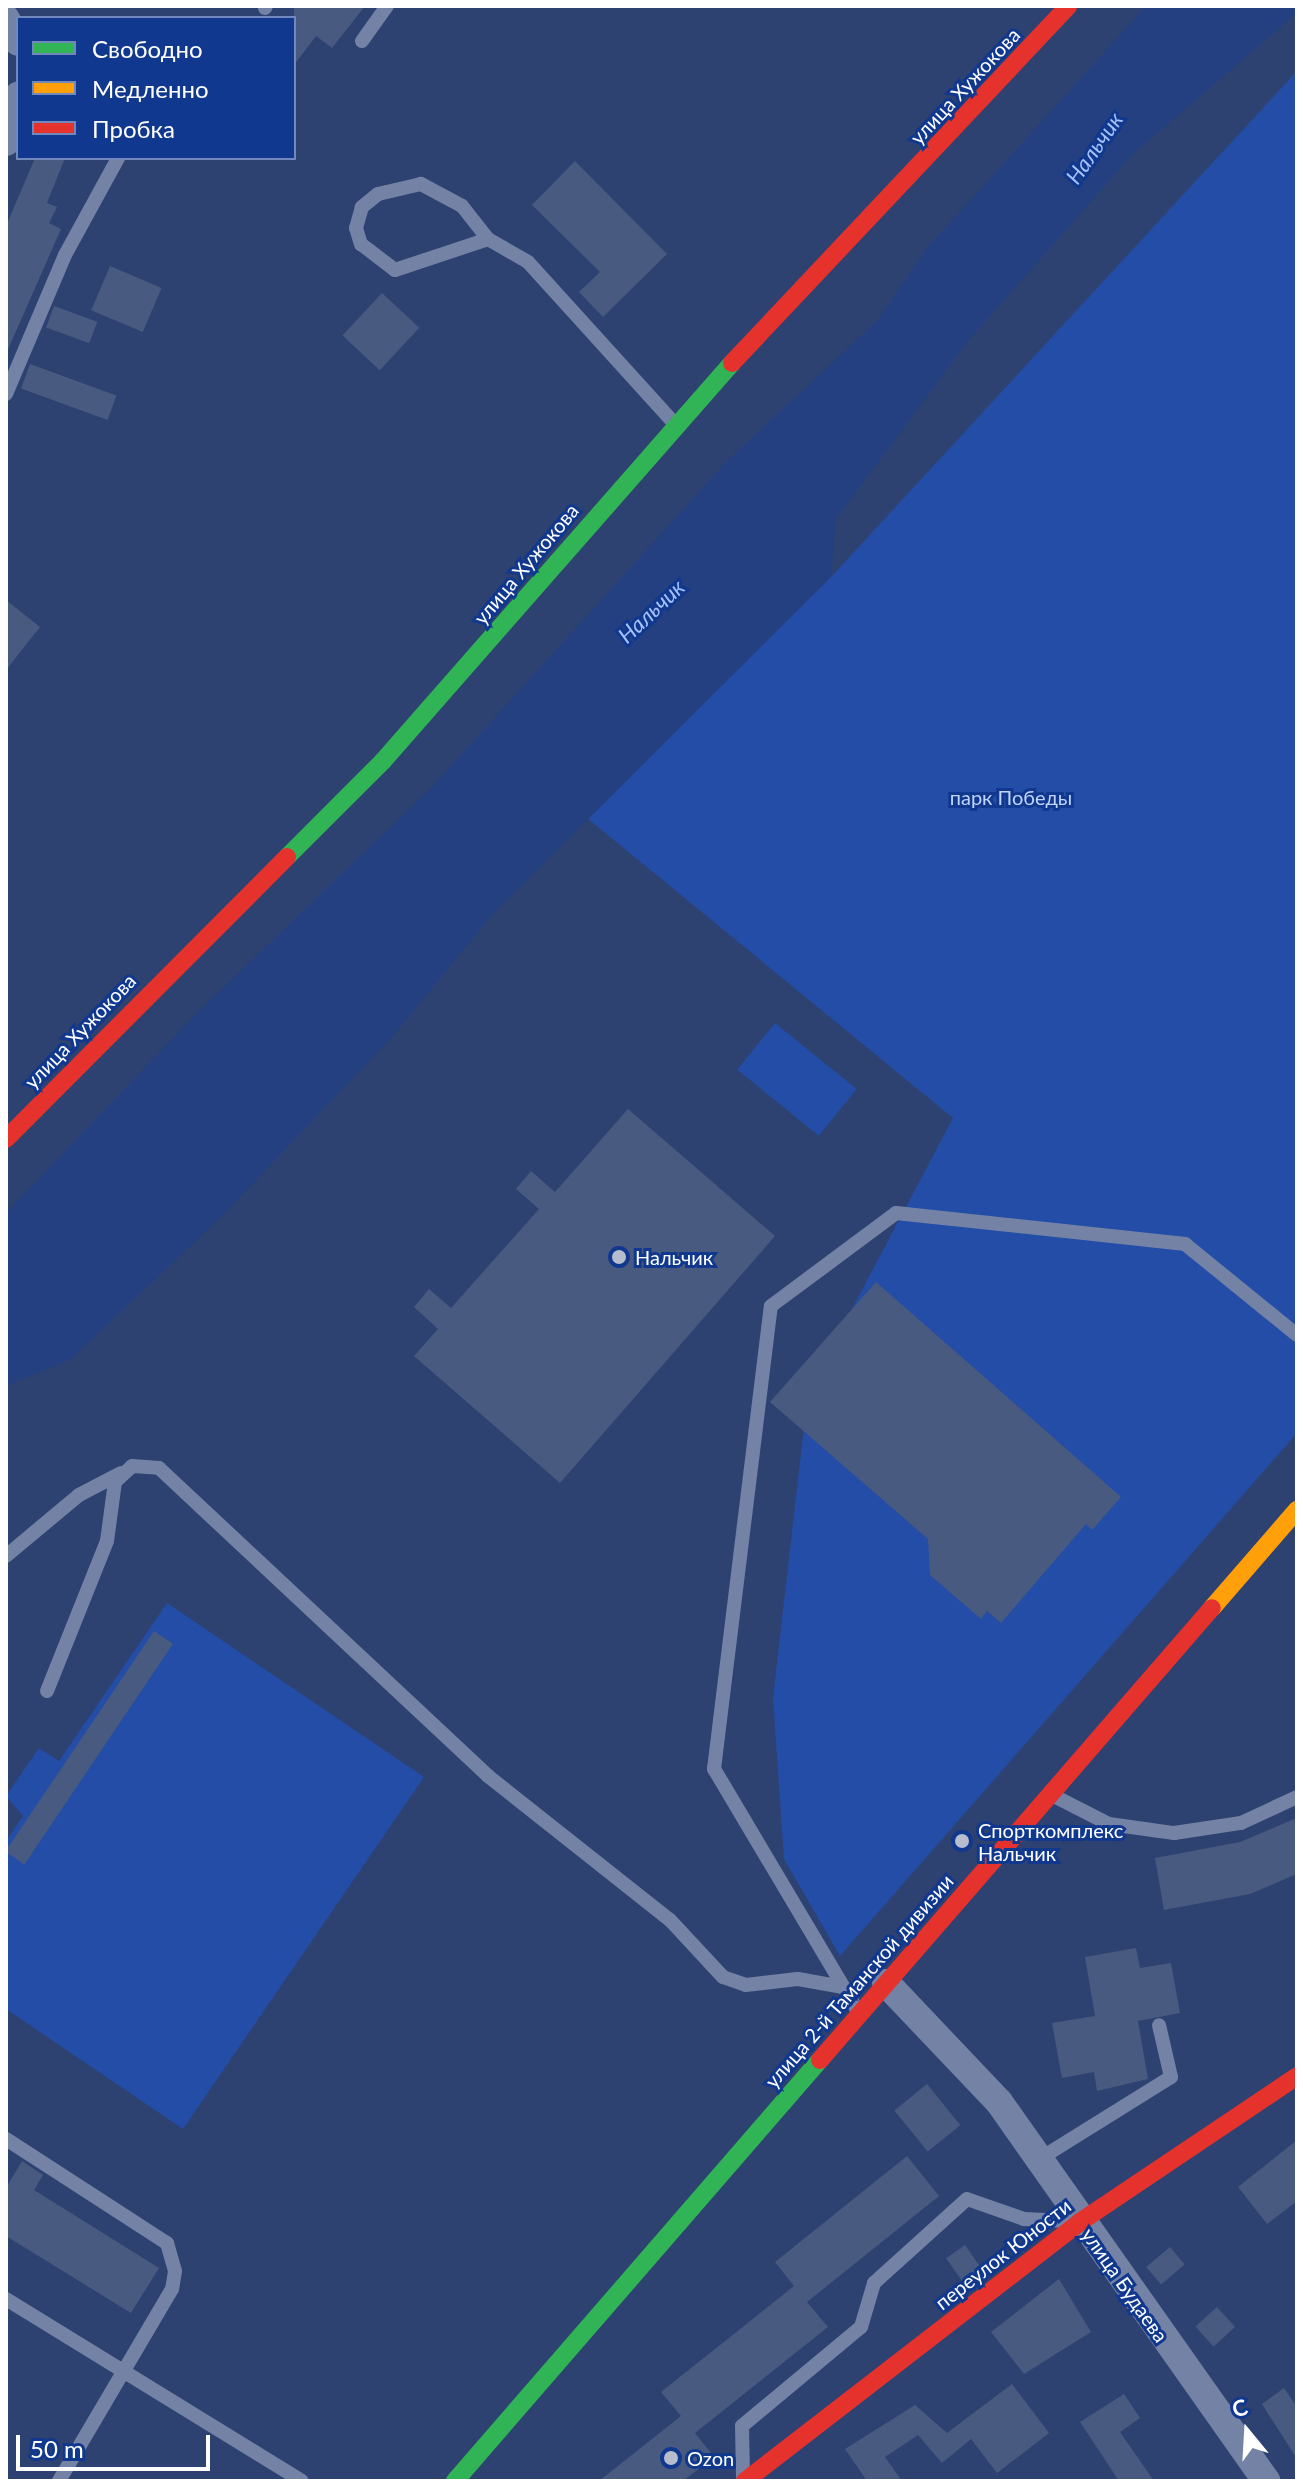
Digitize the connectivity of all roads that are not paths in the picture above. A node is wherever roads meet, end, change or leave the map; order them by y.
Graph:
1 (387, 6) edge
2 (1068, 6) edge
3 (6, 19) edge
4 (16, 38) edge
5 (362, 41) dead end
6 (16, 104) edge
7 (6, 142) edge
8 (117, 160) edge
9 (488, 239) junction
10 (6, 394) edge
11 (674, 424) junction
12 (6, 1139) edge
13 (1297, 1335) edge
14 (121, 1473) junction
15 (1297, 1510) edge
16 (6, 1556) edge
17 (47, 1691) dead end
18 (1050, 1794) junction
19 (1297, 1797) edge
20 (886, 1983) junction
21 (843, 1987) junction
22 (859, 2014) junction
23 (1159, 2025) dead end
24 (1297, 2076) edge
25 (6, 2139) edge
26 (1041, 2158) junction
27 (1080, 2222) junction
28 (6, 2299) edge
29 (121, 2366) junction
30 (59, 2481) edge
31 (302, 2481) edge
32 (455, 2481) edge
33 (744, 2481) edge
34 (1266, 2481) edge

1 - 5 lane
2 - 11 street, улица Хужокова
3 - 4 street
6 - 7 street
8 - 10 lane
9 - 9 lane
9 - 11 lane
11 - 12 street, улица Хужокова
13 - 21 lane
14 - 16 lane
14 - 17 lane
14 - 21 lane
15 - 18 street, улица 2-й Таманской дивизии
18 - 19 lane
18 - 20 street, улица 2-й Таманской дивизии
20 - 22 street, улица 2-й Таманской дивизии
20 - 26 street, улица Будаева
21 - 22 lane
22 - 32 street, улица 2-й Таманской дивизии
23 - 26 lane
24 - 27 street, переулок Юности
25 - 29 lane
26 - 27 street, улица Будаева
27 - 33 street, переулок Юности
27 - 33 lane
27 - 34 street, улица Будаева
28 - 29 lane
29 - 30 lane
29 - 31 lane

